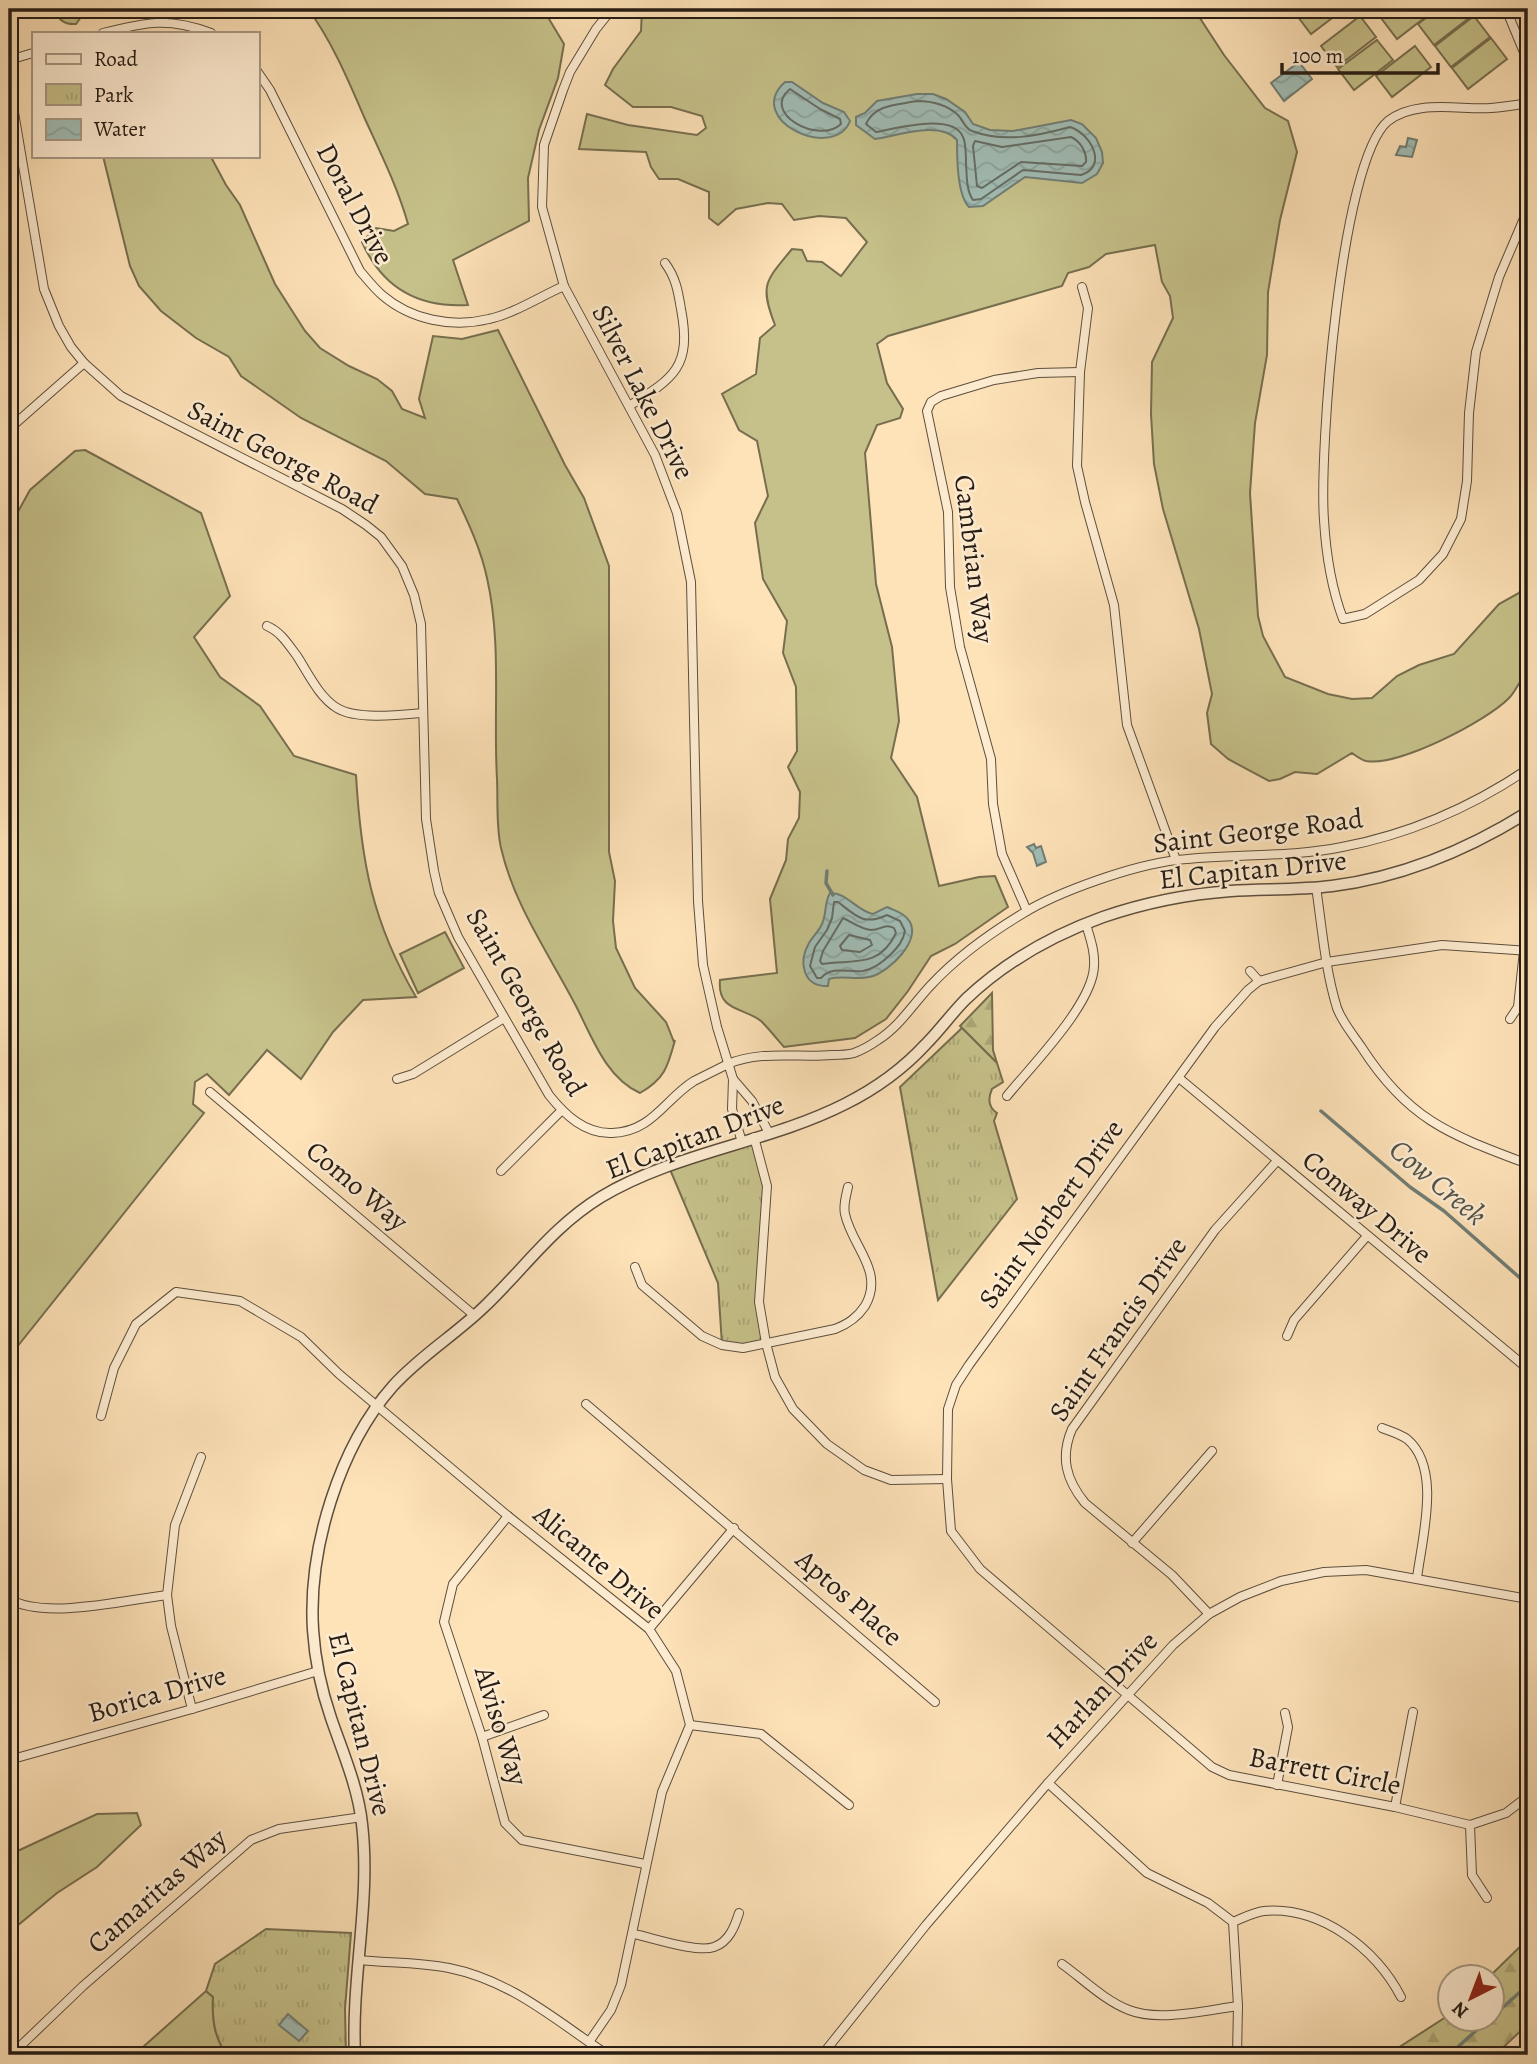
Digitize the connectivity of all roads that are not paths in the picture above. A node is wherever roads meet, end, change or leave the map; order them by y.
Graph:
1 (165, 9) edge
2 (612, 9) edge
3 (1506, 9) edge
4 (164, 21) junction
5 (107, 32) edge
6 (207, 32) edge
7 (32, 53) edge
8 (9, 60) edge
9 (1528, 62) edge
10 (259, 74) edge
11 (9, 83) edge
12 (1528, 103) edge
13 (1528, 209) edge
14 (666, 263) dead end
15 (564, 286) junction
16 (1082, 287) dead end
17 (84, 363) junction
18 (1080, 372) junction
19 (629, 406) junction
20 (9, 429) edge
21 (267, 625) dead end
22 (422, 713) junction
23 (1528, 769) edge
24 (1528, 812) edge
25 (1176, 860) junction
26 (1316, 887) junction
27 (1027, 911) junction
28 (1528, 913) edge
29 (1086, 924) junction
30 (1526, 951) edge
31 (1327, 962) junction
32 (1250, 971) dead end
33 (1259, 981) junction
34 (504, 1018) junction
35 (1510, 1019) dead end
36 (728, 1064) junction
37 (1179, 1078) junction
38 (397, 1079) dead end
39 (733, 1079) junction
40 (209, 1092) dead end
41 (1007, 1096) dead end
42 (561, 1111) junction
43 (769, 1133) junction
44 (754, 1137) junction
45 (742, 1142) junction
46 (1277, 1161) junction
47 (1528, 1164) edge
48 (501, 1171) dead end
49 (848, 1187) dead end
50 (1367, 1236) junction
51 (635, 1267) dead end
52 (475, 1315) junction
53 (1287, 1336) dead end
54 (766, 1343) junction
55 (1528, 1369) edge
56 (586, 1404) dead end
57 (378, 1406) junction
58 (101, 1416) dead end
59 (1382, 1428) dead end
60 (1212, 1451) dead end
61 (201, 1457) dead end
62 (947, 1479) junction
63 (508, 1516) junction
64 (734, 1528) junction
65 (1132, 1543) junction
66 (1417, 1578) junction
67 (167, 1595) junction
68 (9, 1599) edge
69 (1528, 1599) edge
70 (1209, 1614) junction
71 (649, 1629) junction
72 (318, 1671) junction
73 (1129, 1694) junction
74 (935, 1702) dead end
75 (192, 1709) junction
76 (1413, 1712) dead end
77 (1285, 1713) dead end
78 (544, 1715) dead end
79 (690, 1725) junction
80 (482, 1737) junction
81 (9, 1760) edge
82 (1048, 1783) junction
83 (1277, 1785) junction
84 (1528, 1792) edge
85 (849, 1805) dead end
86 (1395, 1807) junction
87 (362, 1817) junction
88 (1470, 1825) junction
89 (645, 1864) junction
90 (1487, 1898) dead end
91 (739, 1913) dead end
92 (1233, 1922) junction
93 (634, 1934) junction
94 (358, 1960) junction
95 (1062, 1964) dead end
96 (1401, 1997) dead end
97 (1237, 2006) junction
98 (589, 2042) junction
99 (10, 2055) edge
100 (355, 2055) edge
101 (608, 2055) edge
102 (822, 2055) edge
103 (1237, 2055) edge

1 - 4 street
2 - 15 street, Silver Lake Drive
3 - 9 street
4 - 5 street
4 - 6 street
7 - 8 street
10 - 15 street, Doral Drive
11 - 17 street, Saint George Road
12 - 13 street
14 - 19 street
15 - 19 street, Silver Lake Drive
16 - 18 street
17 - 20 street
17 - 22 street, Saint George Road
18 - 25 street
18 - 27 street, Cambrian Way
19 - 36 street, Silver Lake Drive
21 - 22 street
22 - 34 street, Saint George Road
23 - 25 street, Saint George Road
24 - 26 street, El Capitan Drive
25 - 27 street, Saint George Road
26 - 29 street, El Capitan Drive
26 - 31 street
27 - 36 street, Saint George Road
28 - 30 street
29 - 41 street
29 - 43 street, El Capitan Drive
30 - 31 street
30 - 35 street
31 - 33 street
31 - 47 street
32 - 33 street
33 - 37 street, Saint Norbert Drive
34 - 38 street
34 - 42 street, Saint George Road
36 - 39 street, Silver Lake Drive
36 - 42 street, Saint George Road
37 - 46 street, Conway Drive
37 - 62 street, Saint Norbert Drive
39 - 43 street
39 - 45 street
40 - 52 street, Como Way
42 - 48 street
43 - 44 street, El Capitan Drive
44 - 45 street, El Capitan Drive
44 - 54 street
45 - 52 street, El Capitan Drive
46 - 50 street, Conway Drive
46 - 65 street, Saint Francis Drive
49 - 54 street
50 - 53 street
50 - 55 street, Conway Drive
51 - 54 street
52 - 57 street, El Capitan Drive
54 - 62 street
56 - 64 street, Aptos Place
57 - 58 street, Alicante Drive
57 - 63 street, Alicante Drive
57 - 72 street, El Capitan Drive
59 - 66 street
60 - 65 street
61 - 67 street
62 - 73 street, Saint Norbert Drive
63 - 71 street, Alicante Drive
63 - 80 street, Alviso Way
64 - 71 street
64 - 74 street, Aptos Place
65 - 70 street, Saint Francis Drive
66 - 69 street, Harlan Drive
66 - 70 street, Harlan Drive
67 - 68 street
67 - 75 street
70 - 73 street, Harlan Drive
71 - 79 street, Alicante Drive
72 - 75 street, Borica Drive
72 - 87 street, El Capitan Drive
73 - 82 street, Harlan Drive
73 - 83 street, Barrett Circle
75 - 81 street, Borica Drive
76 - 86 street
77 - 83 street
78 - 80 street
79 - 85 street
79 - 89 street
80 - 89 street, Alviso Way
82 - 92 street
82 - 102 street, Harlan Drive
83 - 86 street, Barrett Circle
84 - 88 street
86 - 88 street, Barrett Circle
87 - 94 street, El Capitan Drive
87 - 99 street, Camaritas Way
88 - 90 street
89 - 93 street
91 - 93 street
92 - 96 street
92 - 97 street
93 - 98 street
94 - 98 street
94 - 100 street, El Capitan Drive
95 - 97 street
97 - 103 street
98 - 101 street

